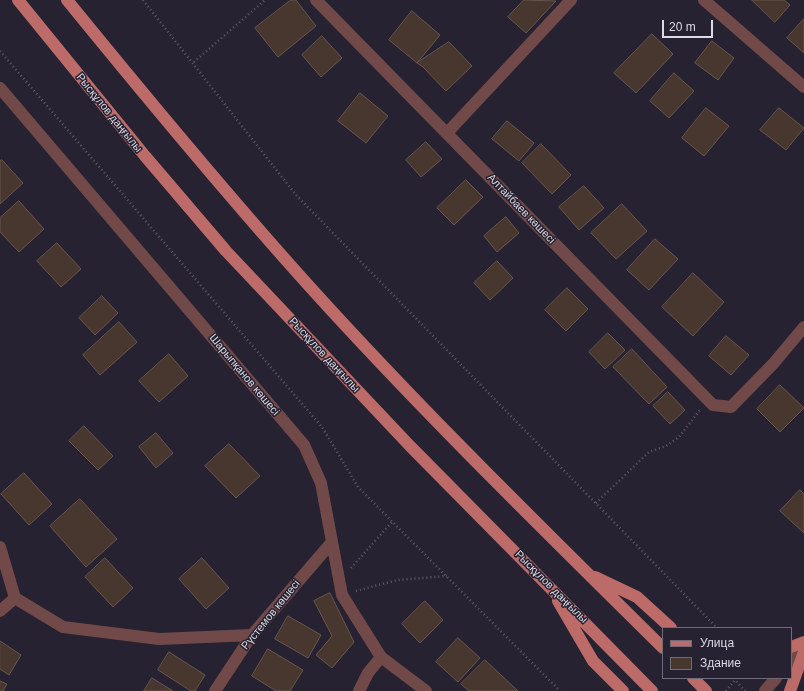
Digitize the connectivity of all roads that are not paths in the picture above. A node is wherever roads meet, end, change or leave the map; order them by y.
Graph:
1 (18, 0) edge
2 (67, 0) edge
3 (316, 0) edge
4 (571, 0) edge
5 (704, 0) edge
6 (804, 87) edge
7 (0, 88) edge
8 (447, 133) junction
9 (804, 327) edge
10 (332, 542) junction
11 (0, 547) edge
12 (586, 573) junction
13 (548, 584) junction
14 (15, 598) junction
15 (0, 611) edge
16 (670, 627) edge
17 (252, 635) junction
18 (804, 642) edge
19 (804, 645) edge
20 (662, 647) edge
21 (792, 647) edge
22 (804, 652) edge
23 (381, 657) junction
24 (792, 660) edge
25 (694, 679) edge
26 (775, 679) edge
27 (214, 691) edge
28 (359, 691) edge
29 (426, 691) edge
30 (623, 691) edge
31 (652, 691) edge
32 (706, 691) edge
33 (765, 691) edge
34 (790, 691) edge

1 - 13 main road, Рысқұлов даңғылы
2 - 12 main road
3 - 8 street, Алтайбаев көшесі
4 - 8 street
5 - 6 street
7 - 10 street, Шарыпқанов көшесі
8 - 9 street, Алтайбаев көшесі
10 - 17 street, Рүстемов көшесі
10 - 23 street, Шарыпқанов көшесі
11 - 14 street
12 - 16 main road
12 - 20 main road
13 - 30 main road
13 - 31 main road, Рысқұлов даңғылы
14 - 15 street
14 - 17 street
17 - 27 street, Рүстемов көшесі
18 - 21 main road
19 - 24 street
22 - 34 main road
23 - 28 street
23 - 29 street, Шарыпқанов көшесі
25 - 32 main road
26 - 33 street

